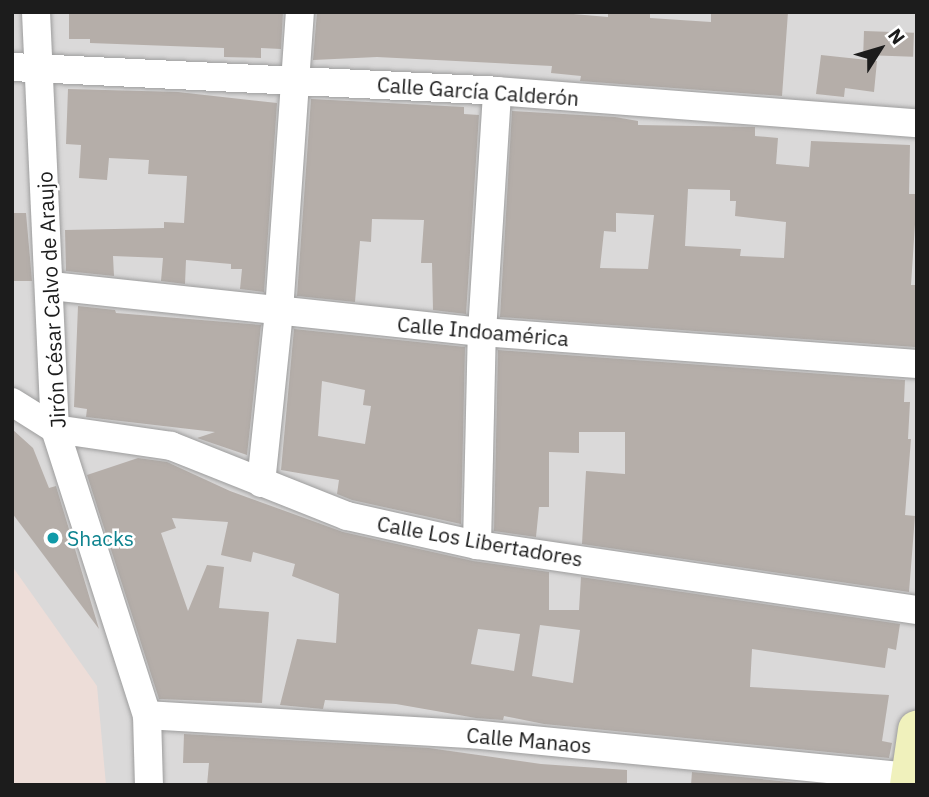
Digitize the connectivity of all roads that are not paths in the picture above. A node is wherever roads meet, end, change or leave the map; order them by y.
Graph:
1 (36, 12) edge
2 (300, 12) edge
3 (25, 67) edge
4 (296, 80) junction
5 (497, 91) junction
6 (917, 123) edge
7 (51, 286) junction
8 (279, 311) junction
9 (482, 332) junction
10 (917, 364) edge
11 (12, 402) edge
12 (55, 429) junction
13 (261, 483) junction
14 (477, 545) junction
15 (917, 610) edge
16 (147, 715) junction
17 (917, 730) edge
18 (909, 781) edge
19 (149, 785) edge

1 - 3 street, Jirón César Calvo de Araujo
2 - 4 street
3 - 4 street, Calle García Calderón
3 - 7 street, Jirón César Calvo de Araujo
4 - 5 street, Calle García Calderón
4 - 8 street
5 - 6 street, Calle García Calderón
5 - 9 street
7 - 8 street, Calle Indoamérica
7 - 12 street, Jirón César Calvo de Araujo
8 - 9 street, Calle Indoamérica
8 - 13 street
9 - 10 street, Calle Indoamérica
9 - 14 street
11 - 12 street
12 - 13 street, Calle Los Libertadores
12 - 16 street, Jirón César Calvo de Araujo
13 - 14 street, Calle Los Libertadores
14 - 15 street, Calle Los Libertadores
16 - 18 street, Calle Manaos
16 - 19 street, Jirón César Calvo de Araujo
17 - 18 street

